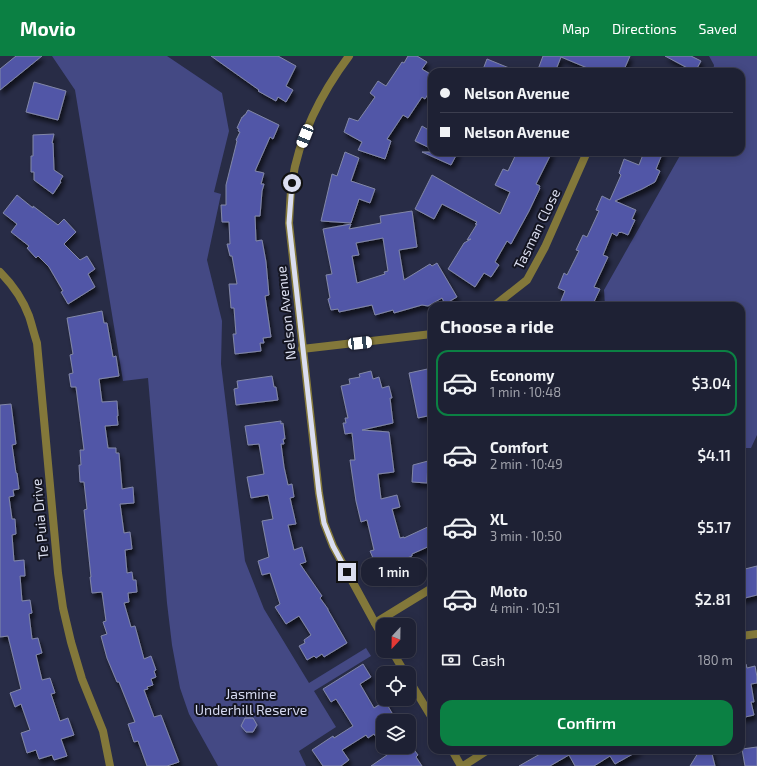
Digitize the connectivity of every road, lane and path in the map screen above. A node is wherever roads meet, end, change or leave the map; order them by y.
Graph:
1 (349, 56) edge
2 (585, 156) edge
3 (0, 272) edge
4 (499, 302) edge
5 (428, 334) edge
6 (302, 349) junction
7 (428, 590) edge
8 (375, 623) joint
9 (757, 634) edge
10 (745, 636) edge
11 (416, 692) edge
12 (428, 711) edge
13 (454, 754) edge
14 (482, 754) edge
15 (110, 766) edge
16 (462, 766) edge

1 - 6 street, Nelson Avenue
2 - 4 street, Tasman Close
3 - 15 street, Te Puia Drive
5 - 6 street
6 - 8 street, Nelson Avenue
7 - 8 street
9 - 10 street
11 - 12 street
13 - 16 street
14 - 16 street

